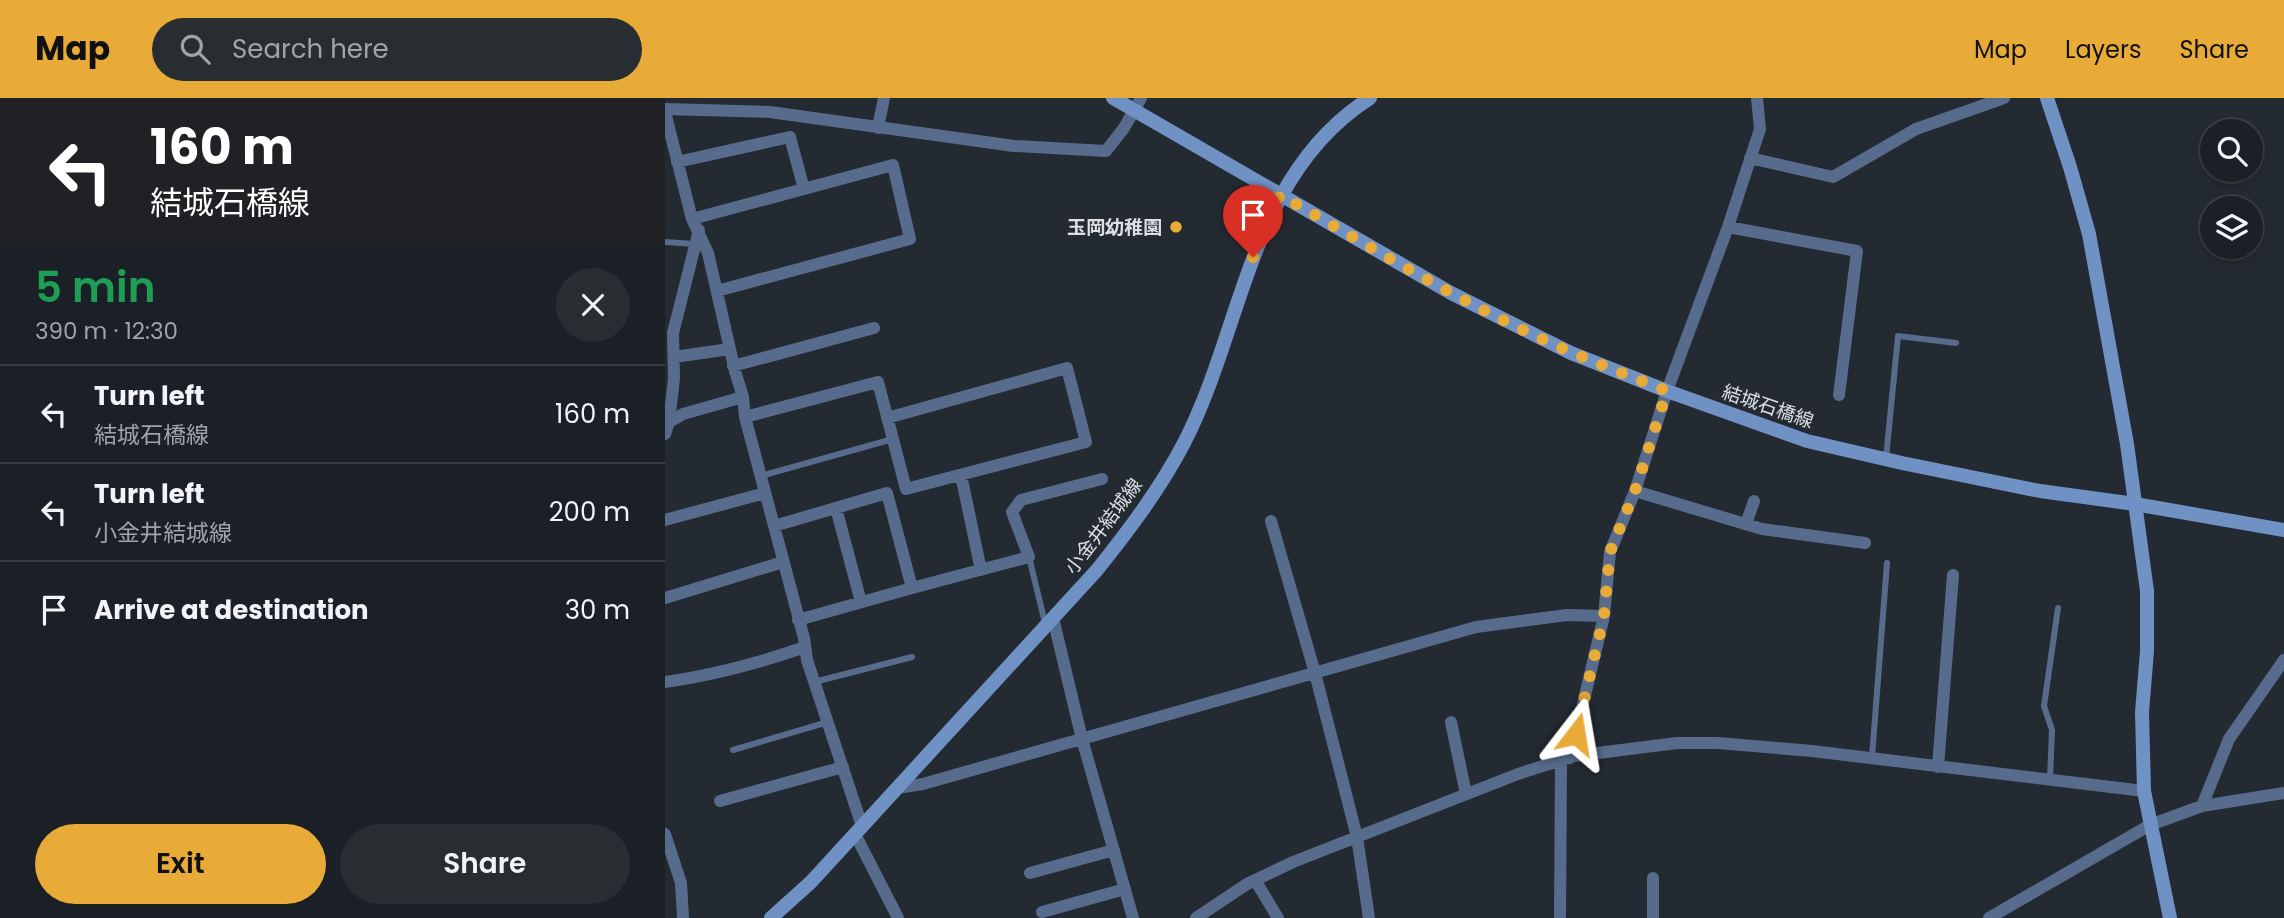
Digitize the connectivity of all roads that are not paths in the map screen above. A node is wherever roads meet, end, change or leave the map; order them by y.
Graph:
1 (884, 98) edge
2 (1113, 98) edge
3 (1370, 98) edge
4 (1757, 98) edge
5 (2004, 98) edge
6 (2047, 98) edge
7 (1138, 104) edge
8 (665, 110) edge
9 (878, 128) junction
10 (1750, 158) junction
11 (677, 162) junction
12 (804, 189) junction
13 (1280, 195) junction
14 (695, 224) junction
15 (1728, 227) junction
16 (665, 242) edge
17 (695, 244) junction
18 (717, 291) junction
19 (874, 328) dead end
20 (1956, 343) dead end
21 (730, 349) junction
22 (674, 358) junction
23 (733, 366) junction
24 (1667, 391) junction
25 (1839, 395) dead end
26 (743, 397) junction
27 (745, 417) junction
28 (887, 418) junction
29 (667, 428) edge
30 (893, 439) junction
31 (1885, 460) junction
32 (961, 475) junction
33 (761, 476) junction
34 (1102, 479) dead end
35 (1635, 491) junction
36 (765, 493) junction
37 (1754, 501) dead end
38 (2135, 504) junction
39 (836, 508) junction
40 (665, 520) edge
41 (1271, 521) dead end
42 (1746, 524) junction
43 (774, 526) junction
44 (2284, 530) edge
45 (1865, 543) dead end
46 (1029, 557) junction
47 (783, 562) junction
48 (1887, 563) dead end
49 (981, 570) junction
50 (1953, 575) dead end
51 (912, 588) junction
52 (665, 598) edge
53 (860, 603) junction
54 (2057, 607) dead end
55 (1604, 616) junction
56 (797, 620) junction
57 (1049, 622) junction
58 (805, 647) junction
59 (912, 657) dead end
60 (2284, 660) edge
61 (1315, 673) junction
62 (665, 682) edge
63 (814, 682) junction
64 (828, 722) junction
65 (1451, 722) dead end
66 (1083, 739) junction
67 (733, 750) dead end
68 (1565, 759) junction
69 (1871, 759) junction
70 (843, 767) junction
71 (1938, 767) junction
72 (2050, 781) junction
73 (897, 788) junction
74 (2144, 791) junction
75 (2284, 793) edge
76 (1466, 794) junction
77 (720, 802) dead end
78 (2202, 806) junction
79 (2150, 825) junction
80 (859, 830) junction
81 (665, 834) edge
82 (1357, 837) junction
83 (1114, 850) junction
84 (1030, 873) dead end
85 (1653, 878) dead end
86 (1255, 880) junction
87 (1125, 889) junction
88 (1042, 912) dead end
89 (683, 918) edge
90 (771, 918) edge
91 (898, 918) edge
92 (1133, 918) edge
93 (1196, 918) edge
94 (1278, 918) edge
95 (1369, 918) edge
96 (1560, 918) edge
97 (1653, 918) edge
98 (1989, 918) edge
99 (2170, 918) edge

1 - 9 street
2 - 7 main road, 結城石橋線
3 - 13 main road, 小金井結城線
4 - 10 street
5 - 10 street
6 - 38 main road
7 - 9 street
7 - 13 main road, 結城石橋線
8 - 9 street
8 - 11 street
10 - 15 street
11 - 12 street
11 - 14 street
12 - 14 street
12 - 18 street
13 - 24 main road, 結城石橋線
13 - 57 main road, 小金井結城線
14 - 17 street
14 - 18 street
15 - 24 street
15 - 25 street
16 - 17 lane
17 - 22 street
18 - 21 street
19 - 23 street
20 - 31 lane
21 - 22 street
21 - 23 street
22 - 29 street
23 - 26 street
24 - 31 main road, 結城石橋線
24 - 35 street
26 - 27 street
26 - 29 street
27 - 28 street
27 - 33 street
28 - 30 street
28 - 32 street
30 - 32 street
30 - 33 lane
31 - 38 main road, 結城石橋線
32 - 49 street
33 - 36 street
34 - 46 street
35 - 42 street
35 - 55 street
36 - 40 street
36 - 43 street
37 - 42 street
38 - 44 main road, 結城石橋線
38 - 74 main road
39 - 43 street
39 - 51 street
39 - 53 street
41 - 61 street
42 - 45 street
43 - 47 street
46 - 49 street
46 - 57 lane
47 - 52 street
47 - 56 street
48 - 69 lane
49 - 51 street
50 - 71 street
51 - 53 street
53 - 56 street
54 - 72 lane
55 - 61 street
55 - 68 street
56 - 58 street
57 - 66 street
57 - 73 main road, 小金井結城線
58 - 62 street
58 - 63 street
59 - 63 lane
60 - 78 street
61 - 66 street
61 - 82 street
63 - 64 street
64 - 67 lane
64 - 70 street
65 - 76 street
66 - 73 street
66 - 83 street
68 - 69 street
68 - 76 street
68 - 96 street
69 - 71 street
70 - 77 street
70 - 80 street
71 - 72 street
72 - 74 street
73 - 80 main road, 小金井結城線
74 - 79 main road
75 - 78 street
76 - 82 street
78 - 79 street
79 - 98 street
79 - 99 main road
80 - 90 main road, 小金井結城線
80 - 91 street
81 - 89 street
82 - 86 street
82 - 95 street
83 - 84 street
83 - 87 street
85 - 97 street
86 - 93 street
86 - 94 street
87 - 88 street
87 - 92 street

